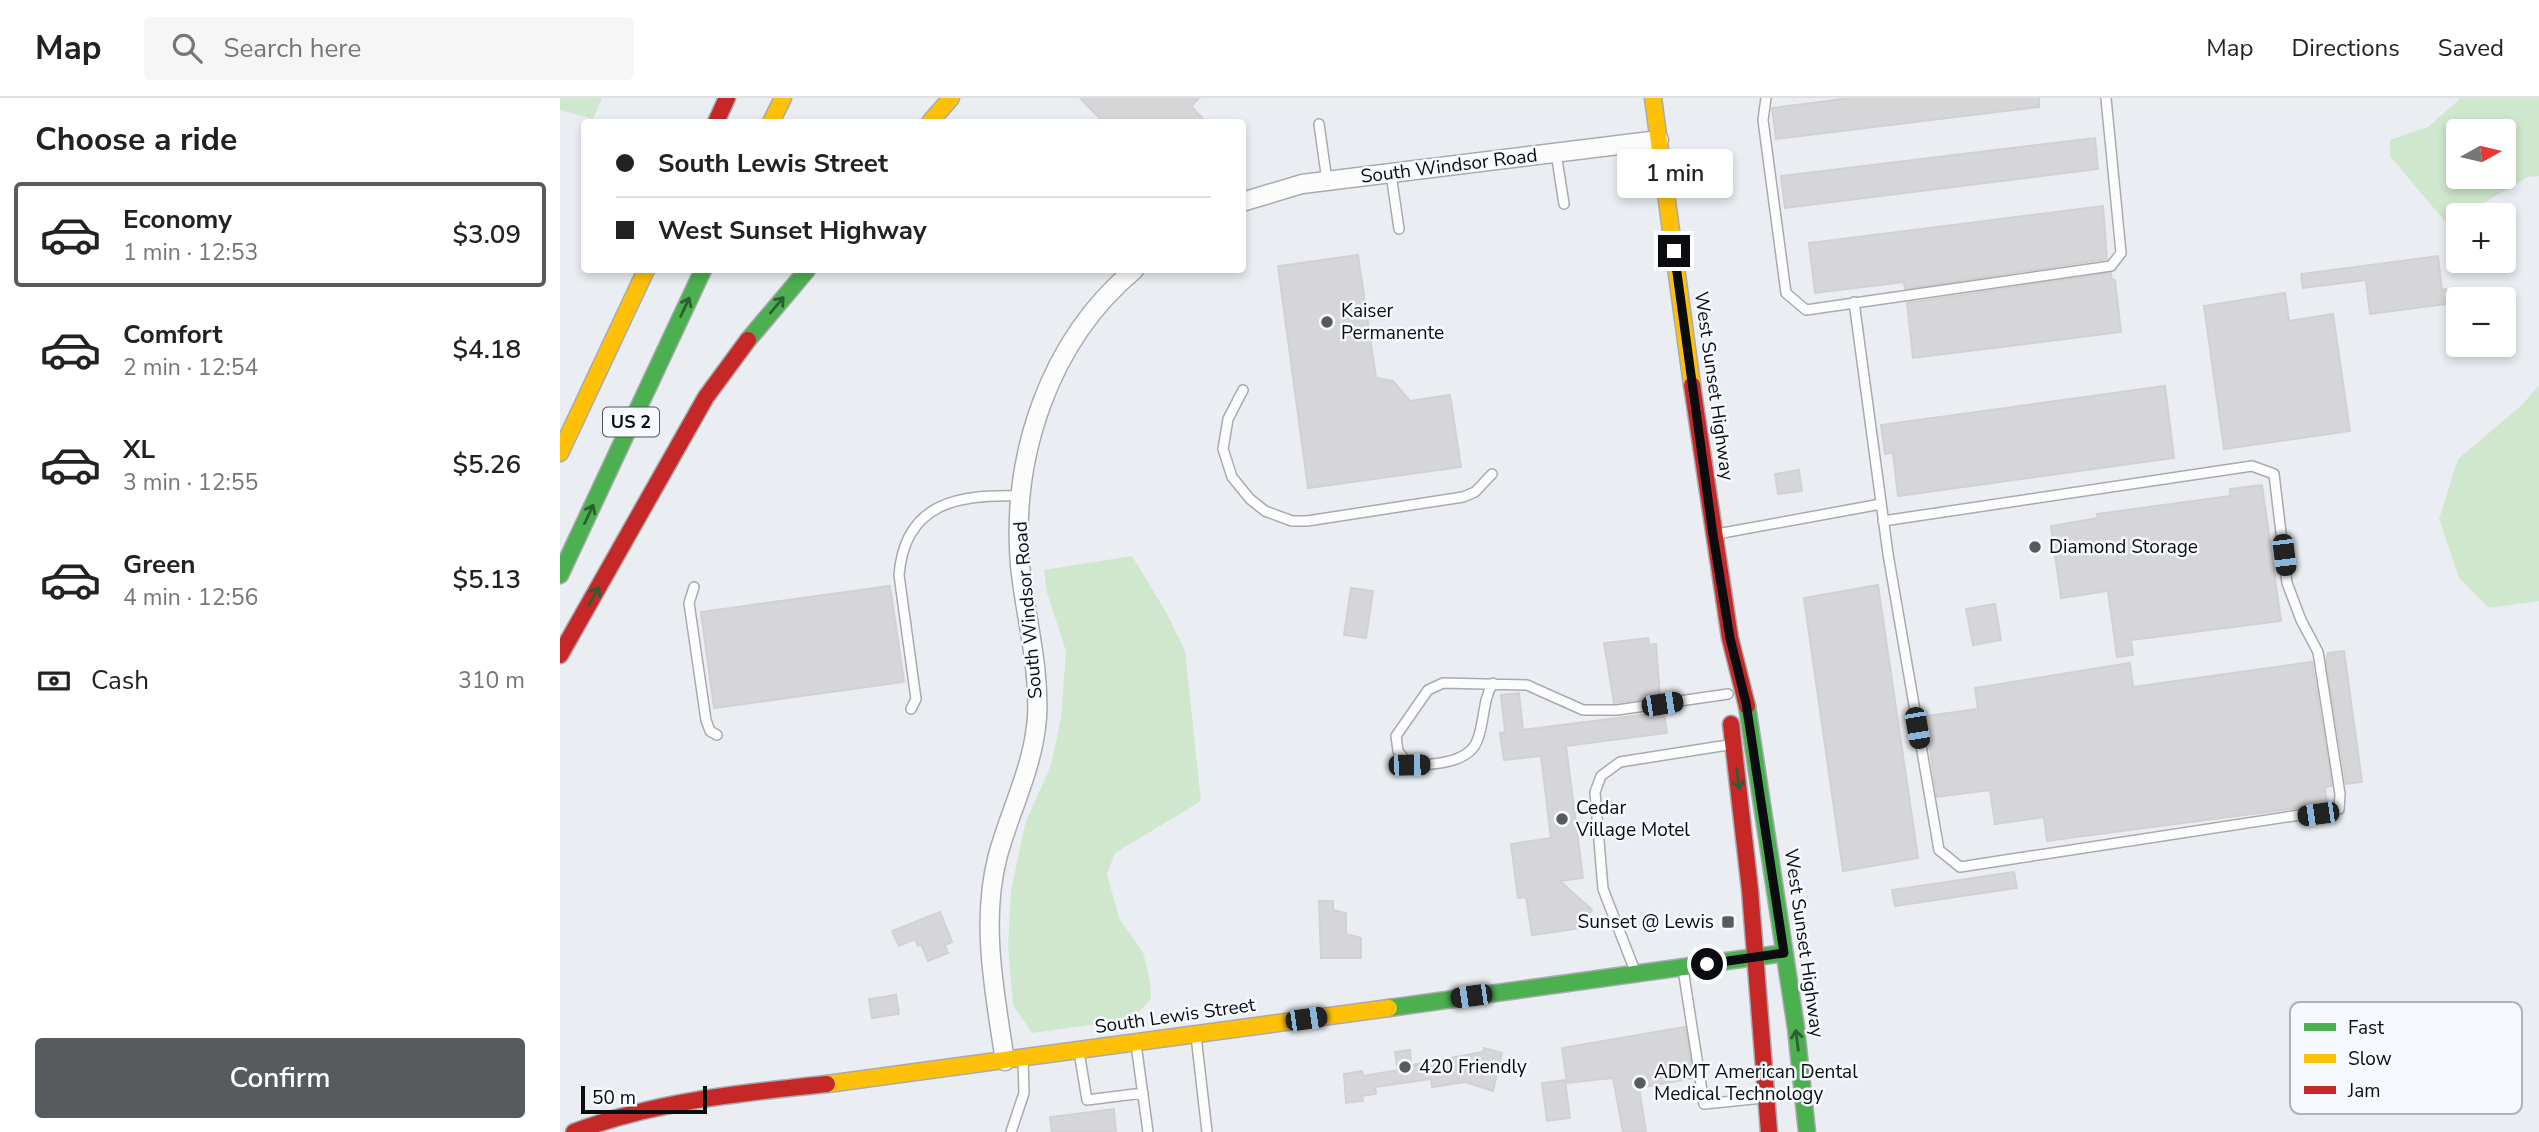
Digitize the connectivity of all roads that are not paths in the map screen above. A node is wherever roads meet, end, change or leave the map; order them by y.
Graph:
1 (709, 98) edge
2 (727, 98) edge
3 (782, 98) edge
4 (951, 98) edge
5 (1653, 98) edge
6 (1766, 98) edge
7 (2106, 98) edge
8 (700, 119) edge
9 (717, 119) edge
10 (772, 119) edge
11 (933, 119) edge
12 (1319, 124) dead end
13 (1659, 140) junction
14 (1556, 153) junction
15 (1391, 174) junction
16 (1327, 181) junction
17 (1246, 201) edge
18 (1564, 204) dead end
19 (1399, 229) dead end
20 (638, 273) edge
21 (645, 273) edge
22 (702, 273) edge
23 (804, 273) edge
24 (1128, 273) edge
25 (1854, 302) junction
26 (590, 388) junction
27 (1243, 390) dead end
28 (560, 453) edge
29 (1492, 474) dead end
30 (1020, 496) junction
31 (1881, 504) junction
32 (1883, 521) junction
33 (1713, 535) junction
34 (560, 575) edge
35 (694, 587) dead end
36 (1730, 638) junction
37 (560, 655) edge
38 (1493, 683) junction
39 (1728, 694) junction
40 (911, 709) dead end
41 (717, 735) dead end
42 (1734, 744) junction
43 (1784, 953) junction
44 (1755, 957) junction
45 (1683, 967) junction
46 (1636, 973) junction
47 (1195, 1034) junction
48 (1136, 1043) junction
49 (1079, 1050) junction
50 (1014, 1060) junction
51 (1143, 1093) junction
52 (1767, 1098) junction
53 (574, 1132) edge
54 (1011, 1132) edge
55 (1148, 1132) edge
56 (1207, 1132) edge
57 (1769, 1132) edge
58 (1807, 1132) edge

1 - 8 main road
2 - 9 main road
3 - 10 main road
4 - 11 main road
5 - 13 main road, West Sunset Highway
6 - 25 lane
7 - 25 lane
12 - 16 lane
13 - 14 street, South Windsor Road
13 - 33 main road, West Sunset Highway
14 - 15 street, South Windsor Road
14 - 18 lane
15 - 16 street, South Windsor Road
15 - 19 lane
16 - 17 street, South Windsor Road
20 - 26 main road
21 - 26 main road, US 2
34 -> 22 main road, US 2
37 -> 23 main road
24 - 30 street, South Windsor Road
25 - 31 lane
26 - 28 main road, US 2
27 - 29 lane
30 - 40 lane
30 - 50 street, South Windsor Road
31 - 32 lane
31 - 33 lane
32 - 32 lane
33 - 36 main road, West Sunset Highway
35 - 41 lane
36 - 39 main road, West Sunset Highway
36 - 43 main road, West Sunset Highway
38 - 38 lane
38 - 39 lane
39 - 42 main road, West Sunset Highway
42 -> 44 main road, West Sunset Highway
42 - 46 lane
43 - 44 main road, South Lewis Street
58 -> 43 main road, West Sunset Highway
44 - 45 main road, South Lewis Street
44 - 52 main road, West Sunset Highway
45 - 46 main road, South Lewis Street
45 - 52 lane
46 - 47 main road, South Lewis Street
47 - 48 main road, South Lewis Street
47 - 56 lane
48 - 49 main road, South Lewis Street
48 - 51 lane
49 - 50 main road, South Lewis Street
49 - 51 lane
50 - 53 main road, South Lewis Street
50 - 54 lane
51 - 55 lane
52 - 57 main road, West Sunset Highway

